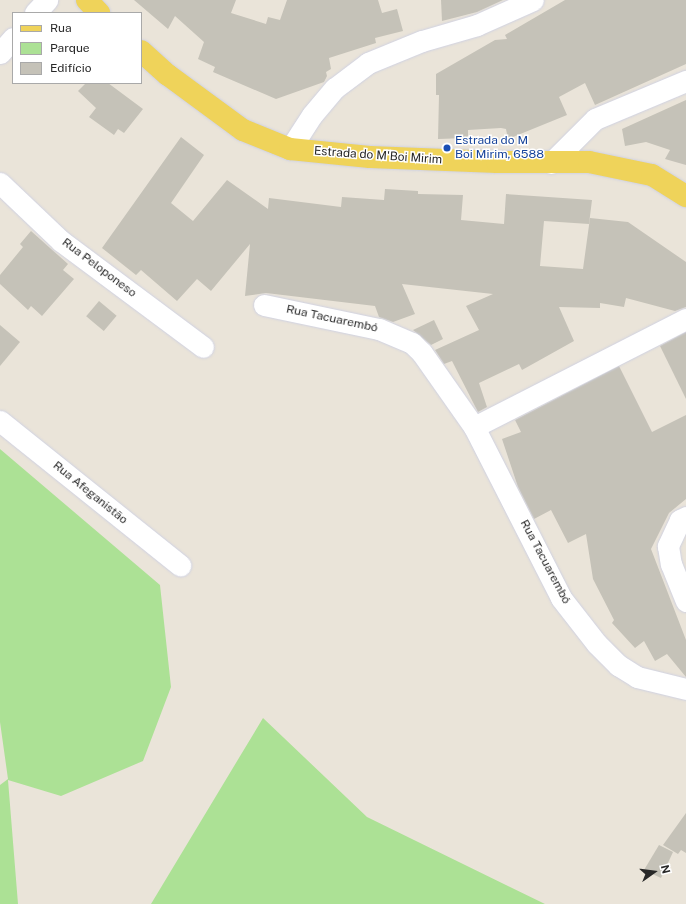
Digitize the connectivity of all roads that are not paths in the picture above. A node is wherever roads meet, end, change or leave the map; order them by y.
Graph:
1 (47, 0) edge
2 (87, 0) edge
3 (533, 0) edge
4 (36, 12) edge
5 (98, 12) edge
6 (12, 39) edge
7 (142, 52) edge
8 (0, 53) edge
9 (686, 82) edge
10 (290, 149) junction
11 (551, 163) junction
12 (0, 182) edge
13 (686, 196) edge
14 (264, 305) dead end
15 (686, 319) edge
16 (203, 347) dead end
17 (0, 421) edge
18 (474, 427) junction
19 (686, 517) edge
20 (180, 565) dead end
21 (686, 601) edge
22 (686, 689) edge

1 - 4 street
2 - 5 main road
3 - 10 street
6 - 8 street
7 - 10 main road, Estrada do M'Boi Mirim
9 - 11 street
10 - 11 main road, Estrada do M'Boi Mirim
11 - 13 main road, Estrada do M'Boi Mirim
12 - 16 street, Rua Peloponeso
14 - 18 street, Rua Tacuarembó
15 - 18 street
17 - 20 street, Rua Afeganistão
18 - 22 street, Rua Tacuarembó
19 - 21 street

